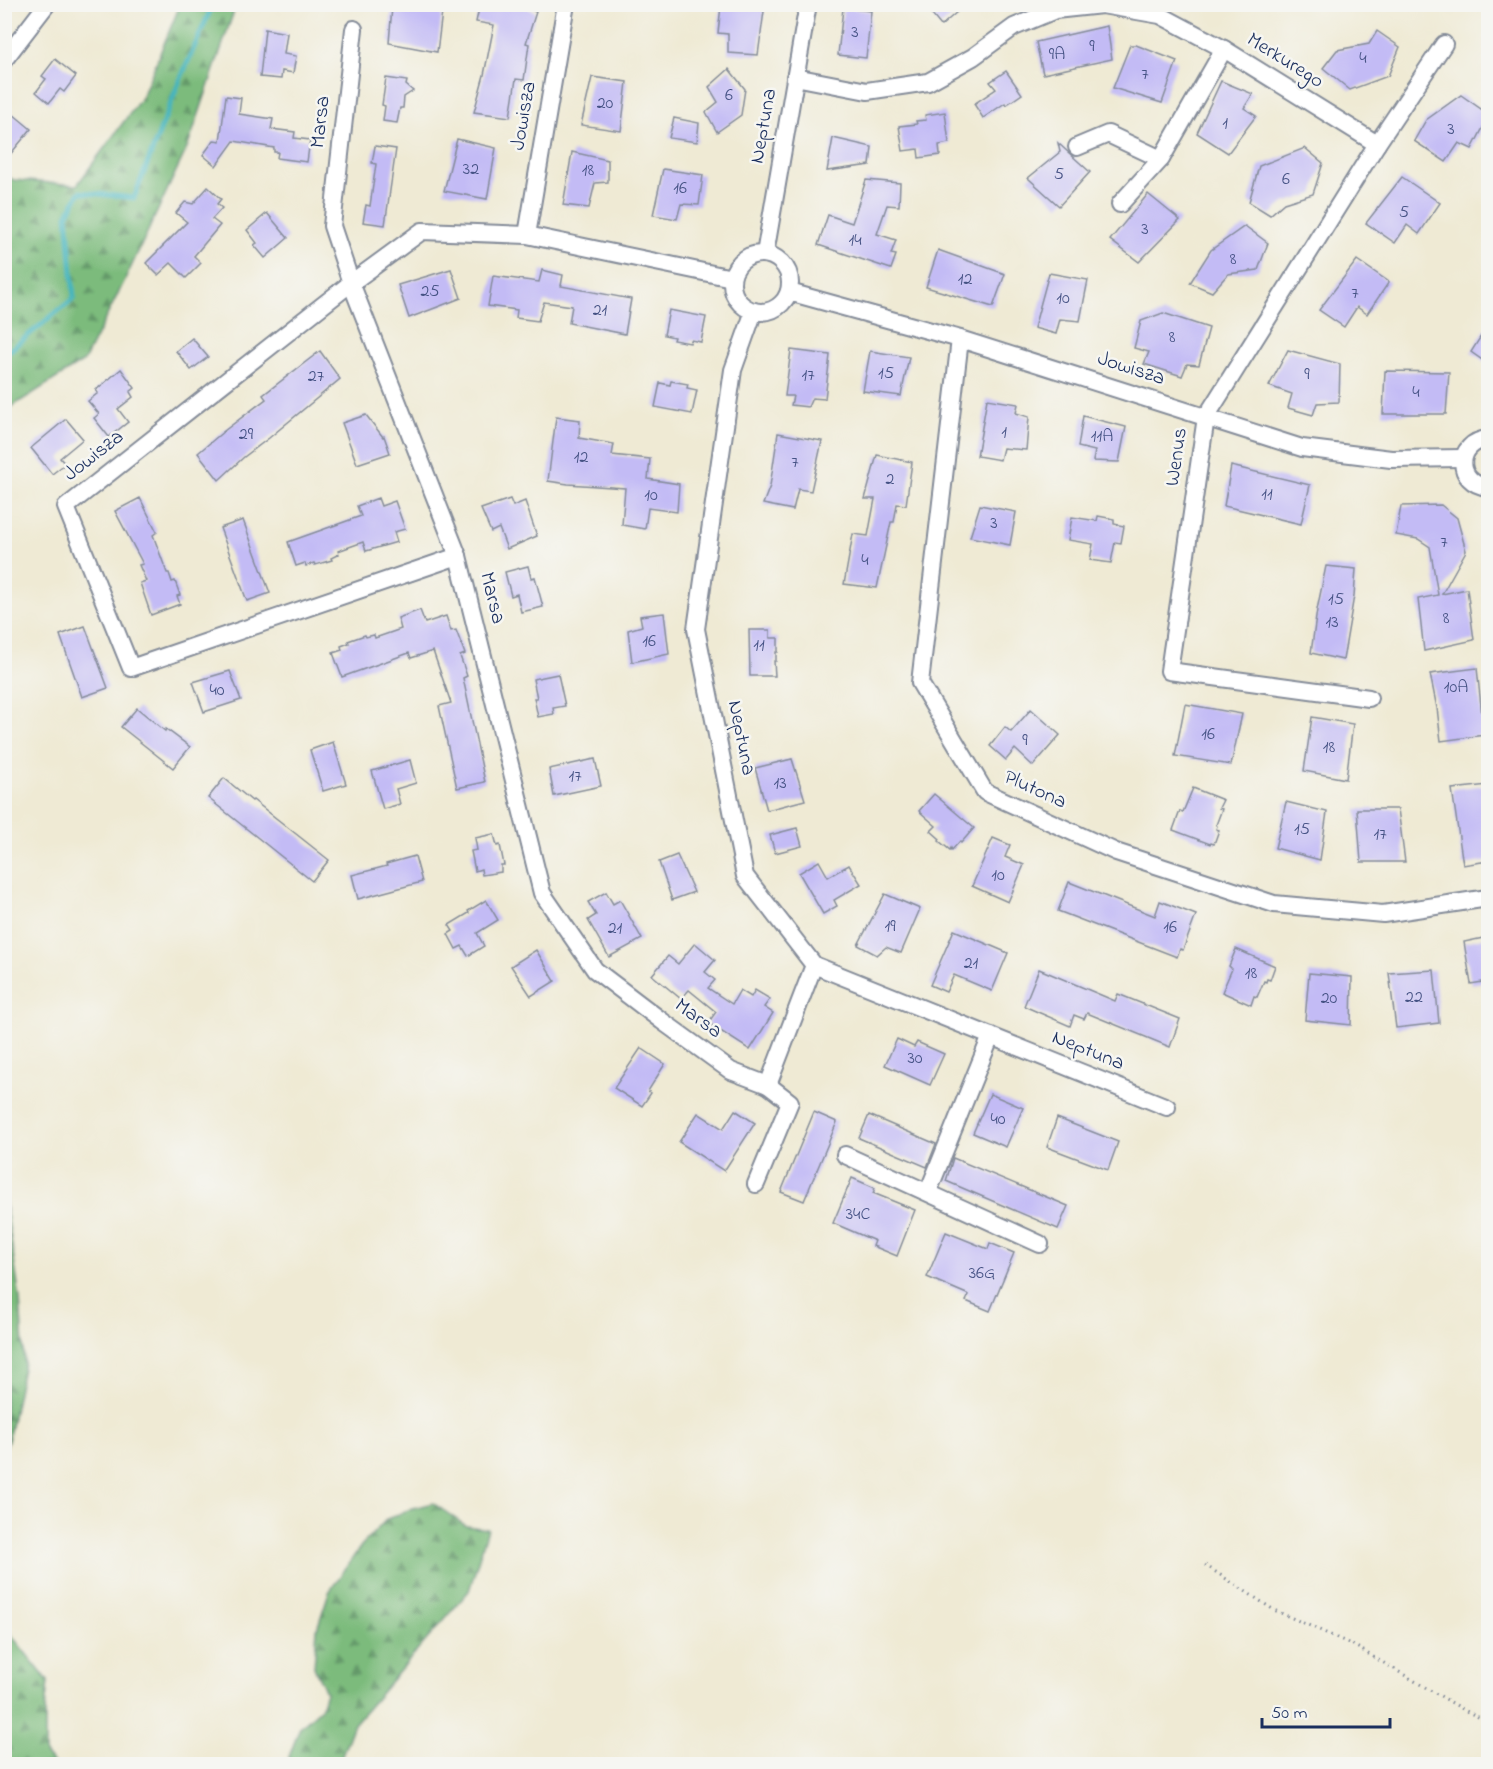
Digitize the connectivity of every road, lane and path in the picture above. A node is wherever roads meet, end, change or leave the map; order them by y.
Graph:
1 (47, 4) edge
2 (566, 4) edge
3 (808, 4) edge
4 (354, 29) dead end
5 (1444, 44) dead end
6 (1224, 49) junction
7 (4, 60) edge
8 (795, 77) junction
9 (1377, 144) junction
10 (1077, 147) dead end
11 (1161, 159) junction
12 (1120, 204) dead end
13 (527, 235) junction
14 (765, 254) junction
15 (732, 279) junction
16 (351, 283) junction
17 (789, 292) junction
18 (754, 311) junction
19 (960, 339) junction
20 (1206, 417) junction
21 (1488, 439) edge
22 (1463, 458) junction
23 (1488, 489) edge
24 (458, 556) junction
25 (1369, 698) dead end
26 (1488, 898) edge
27 (814, 965) junction
28 (991, 1036) junction
29 (768, 1084) junction
30 (1167, 1107) dead end
31 (845, 1155) dead end
32 (756, 1184) dead end
33 (928, 1192) junction
34 (1040, 1244) dead end
35 (1205, 1565) dead end
36 (1488, 1722) edge

1 - 7 street
2 - 13 street, Jowisza
3 - 8 street, Neptuna
4 - 16 street, Marsa
5 - 9 street, Wenus
6 - 8 street, Merkurego
6 - 9 street, Merkurego
6 - 11 street
8 - 14 street, Neptuna
9 - 20 street, Wenus
10 - 11 street
11 - 12 street
13 - 15 street, Jowisza
13 - 16 street, Jowisza
14 - 15 street
14 - 17 street
15 - 18 street
16 - 24 street, Marsa
16 - 24 street, Jowisza
17 - 18 street
17 - 19 street, Jowisza
18 - 27 street, Neptuna
19 - 20 street, Jowisza
19 - 26 street, Plutona
20 - 22 street, Jowisza
20 - 25 street, Wenus
21 - 22 street
22 - 23 street
24 - 29 street, Marsa
27 - 28 street, Neptuna
27 - 29 street
28 - 30 street, Neptuna
28 - 33 street
29 - 32 street, Marsa
31 - 33 street
33 - 34 street
35 - 36 path

